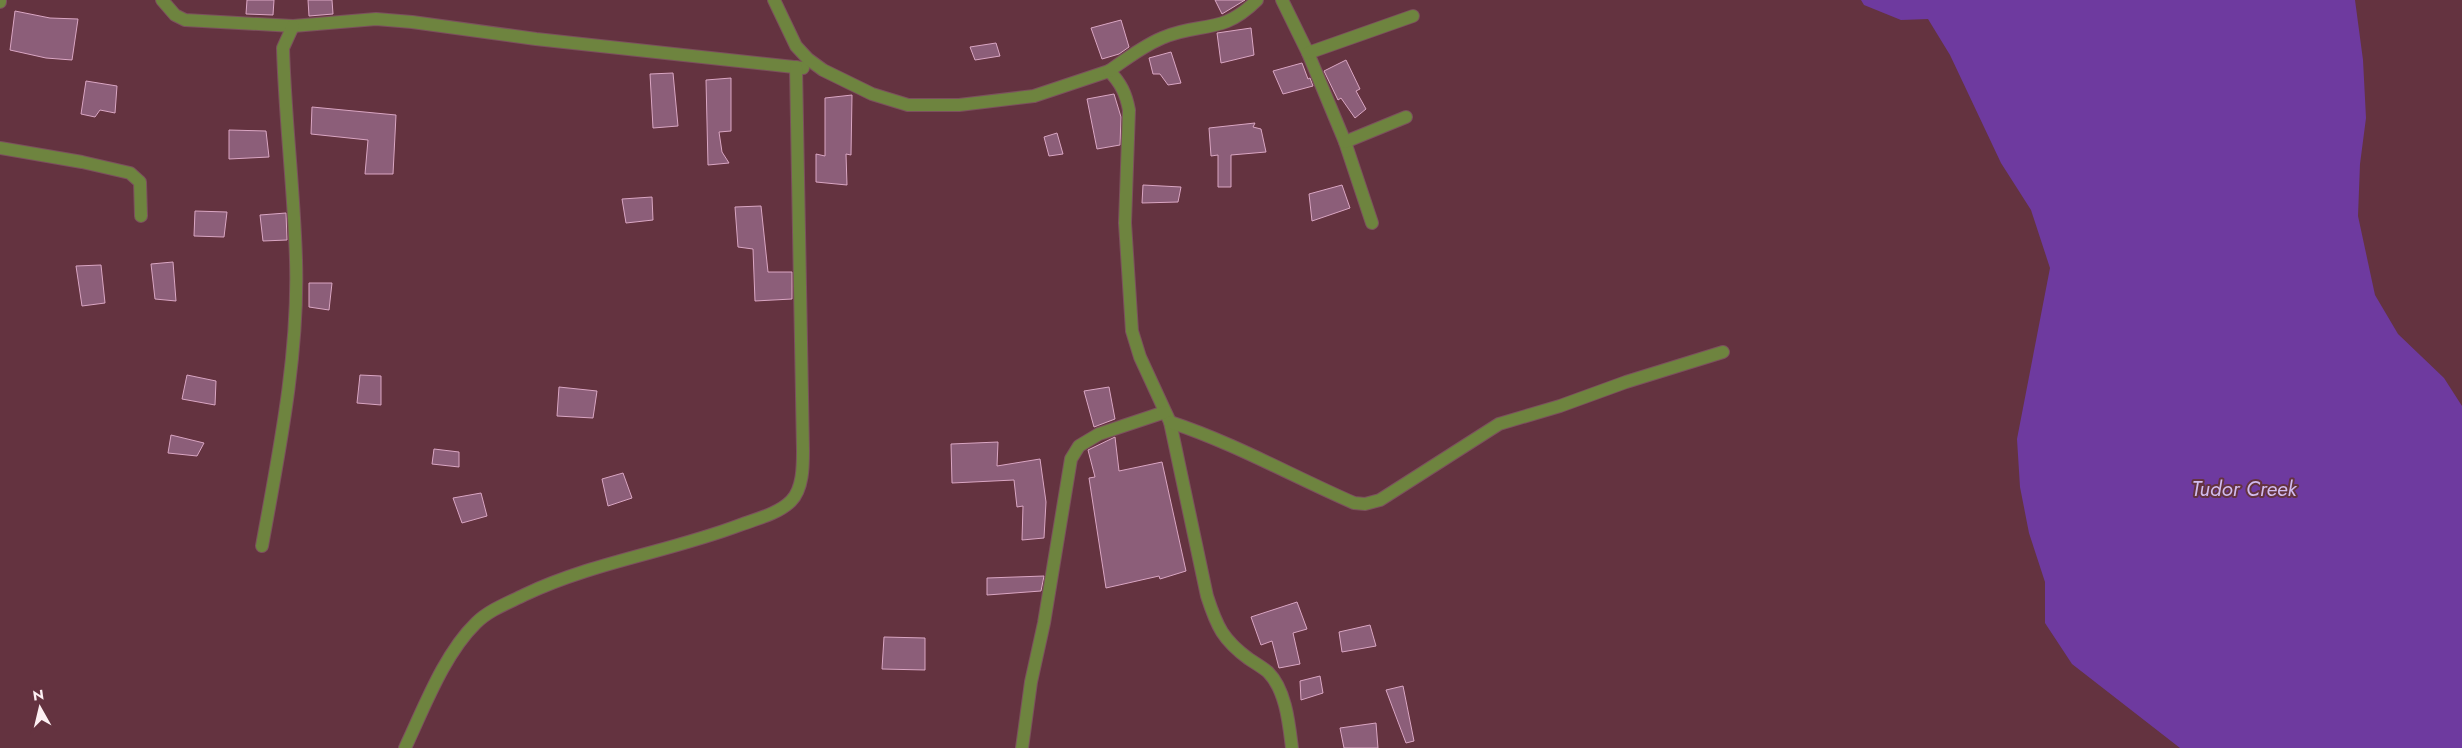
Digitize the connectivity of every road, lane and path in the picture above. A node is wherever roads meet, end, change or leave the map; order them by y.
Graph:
1 (162, 0) edge
2 (774, 0) edge
3 (1257, 0) edge
4 (1282, 0) edge
5 (1414, 16) dead end
6 (293, 26) junction
7 (1308, 53) junction
8 (796, 67) junction
9 (823, 70) junction
10 (1110, 71) junction
11 (1406, 117) dead end
12 (1345, 142) junction
13 (0, 148) edge
14 (141, 216) dead end
15 (1372, 223) dead end
16 (1723, 352) dead end
17 (1167, 417) junction
18 (262, 546) dead end
19 (405, 748) edge
20 (1022, 748) edge
21 (1292, 748) edge

1 - 6 street
2 - 9 street
3 - 10 street
4 - 7 street
5 - 7 street
6 - 8 street
6 - 18 street
7 - 12 street
8 - 9 street
8 - 19 street
9 - 10 street
10 - 17 street
11 - 12 street
12 - 15 street
13 - 14 street
16 - 17 street
17 - 20 street
17 - 21 street

